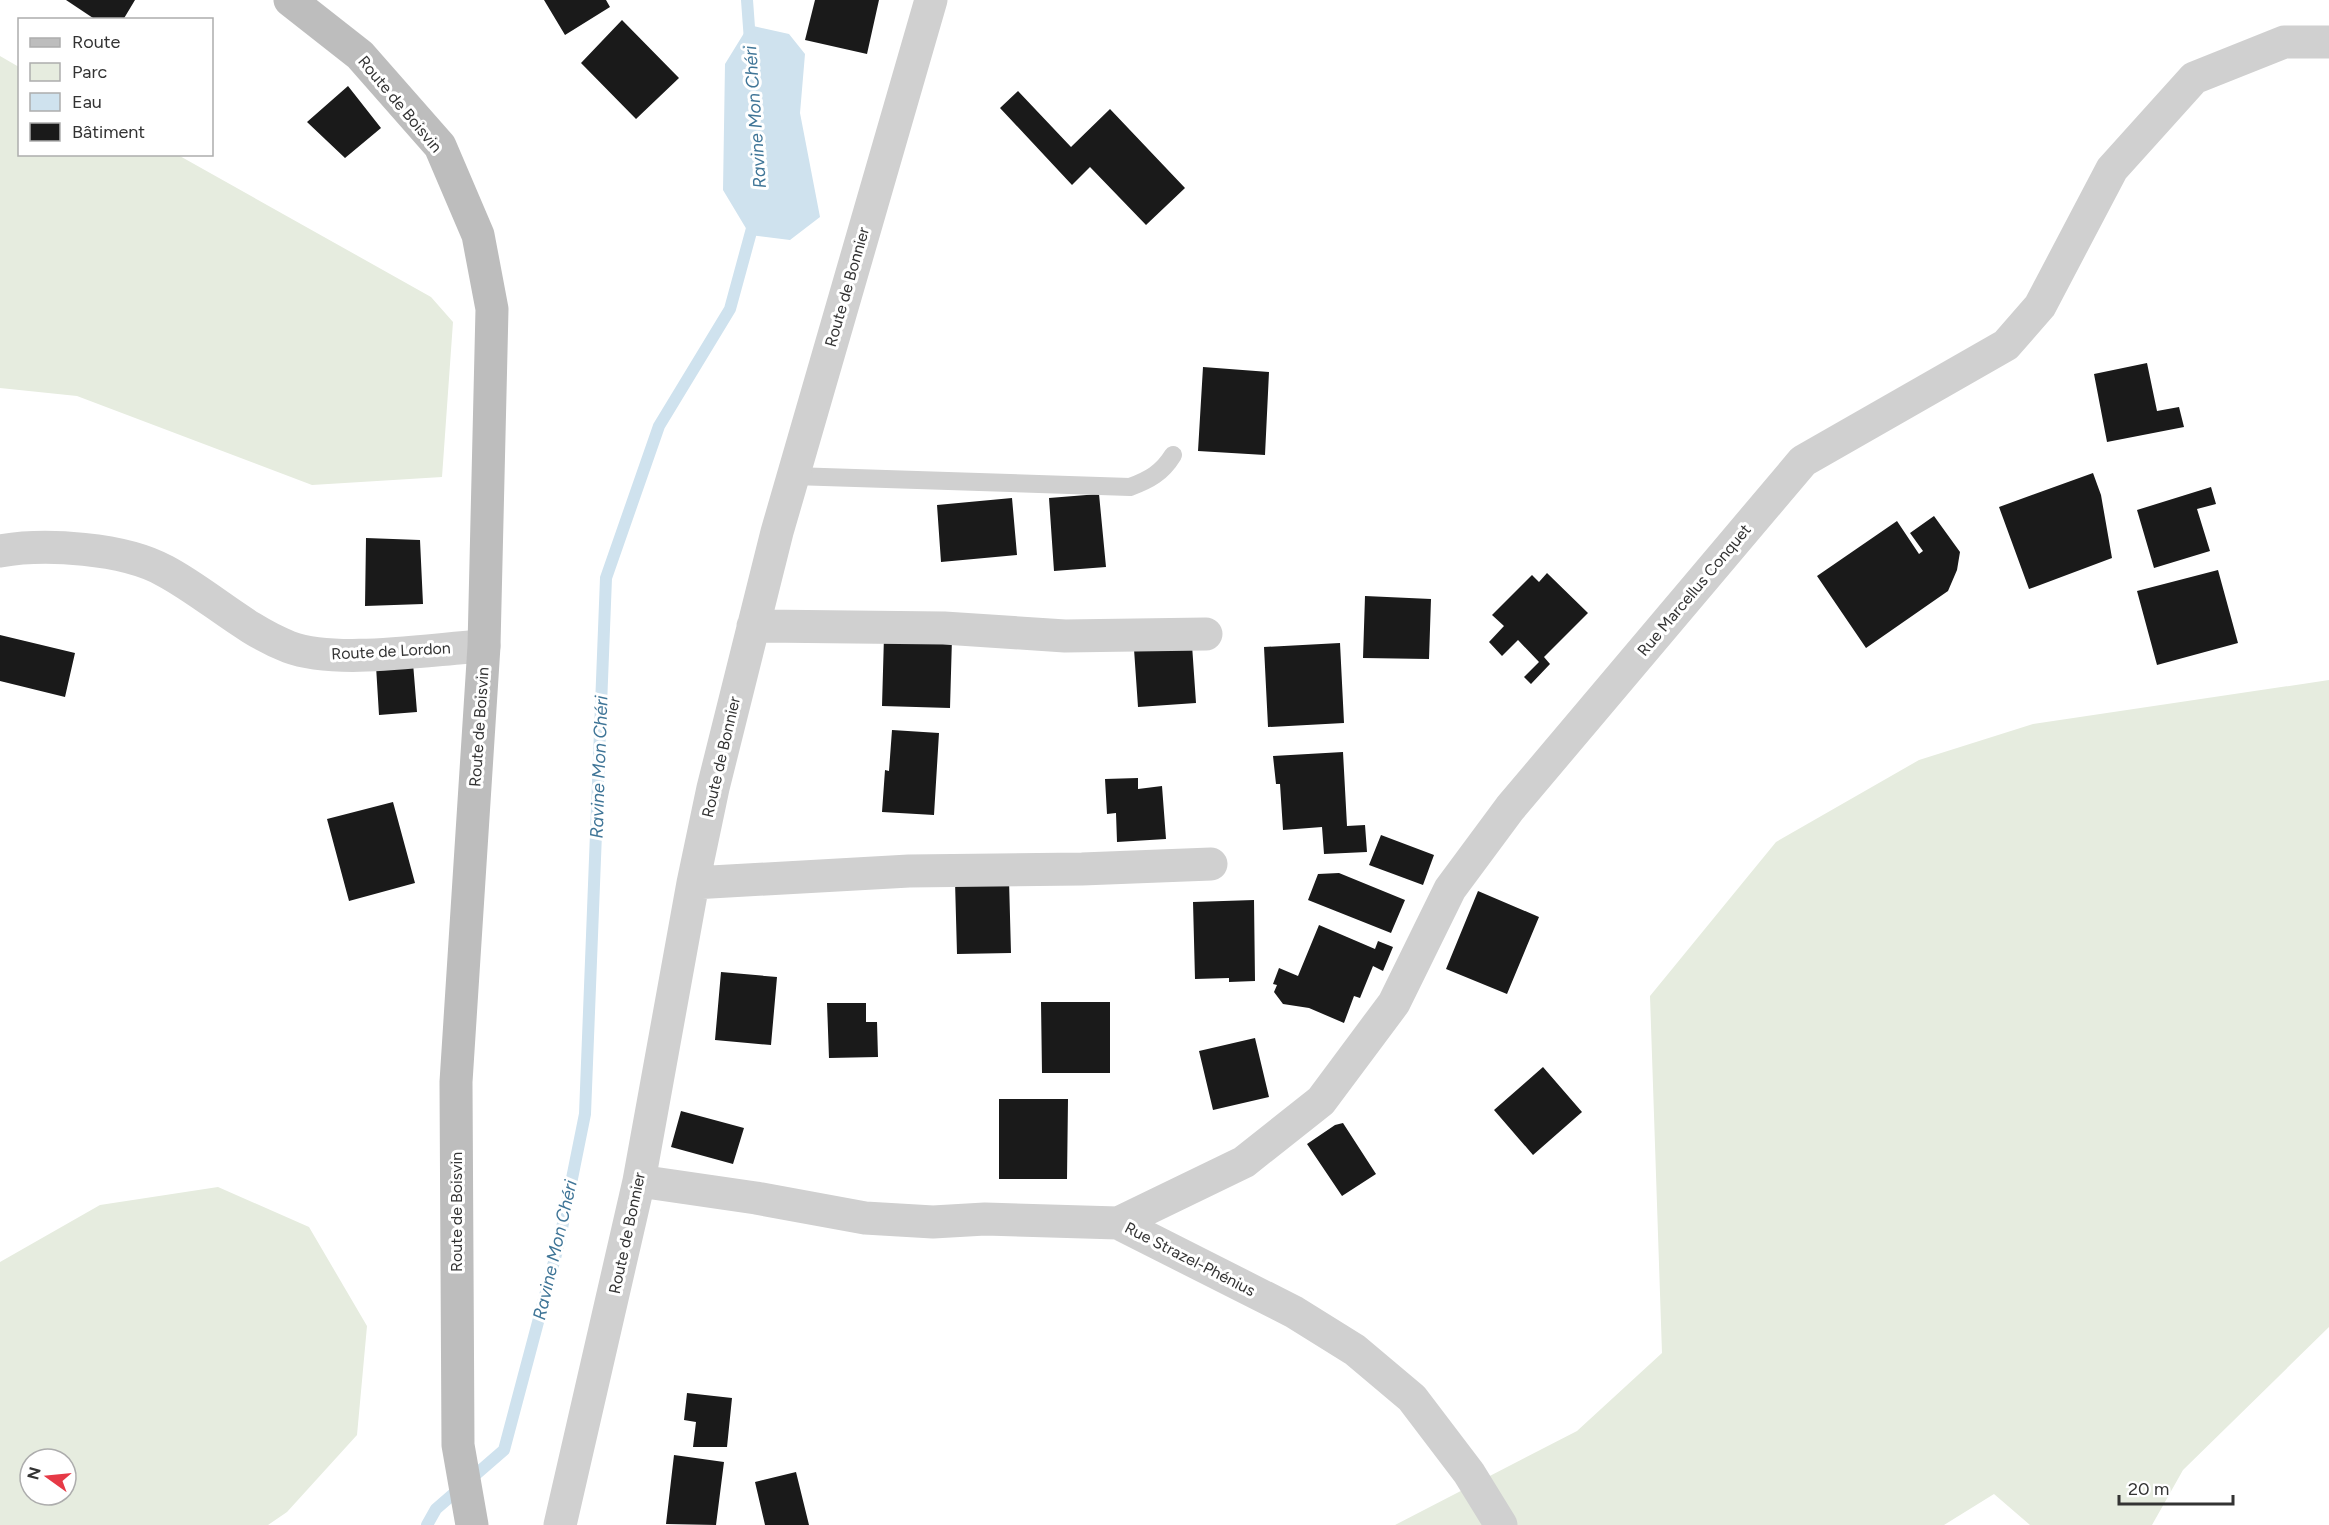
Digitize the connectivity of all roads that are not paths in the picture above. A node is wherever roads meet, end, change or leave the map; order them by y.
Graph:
1 (290, 0) edge
2 (931, 0) edge
3 (2329, 42) edge
4 (1173, 455) dead end
5 (793, 476) junction
6 (0, 551) edge
7 (753, 626) junction
8 (1206, 634) dead end
9 (484, 646) junction
10 (1211, 864) dead end
11 (693, 883) junction
12 (639, 1181) junction
13 (1118, 1223) junction
14 (472, 1525) edge
15 (560, 1525) edge
16 (1501, 1525) edge

1 - 9 main road, Route de Boisvin
2 - 5 street, Route de Bonnier
3 - 13 street, Rue Marcellus Conquet
4 - 5 lane
5 - 7 street, Route de Bonnier
6 - 9 street, Route de Lordon
7 - 8 street
7 - 11 street, Route de Bonnier
9 - 14 main road, Route de Boisvin
10 - 11 street
11 - 12 street, Route de Bonnier
12 - 13 street, Rue Strazel-Phénius
12 - 15 street, Route de Bonnier
13 - 16 street, Rue Strazel-Phénius

